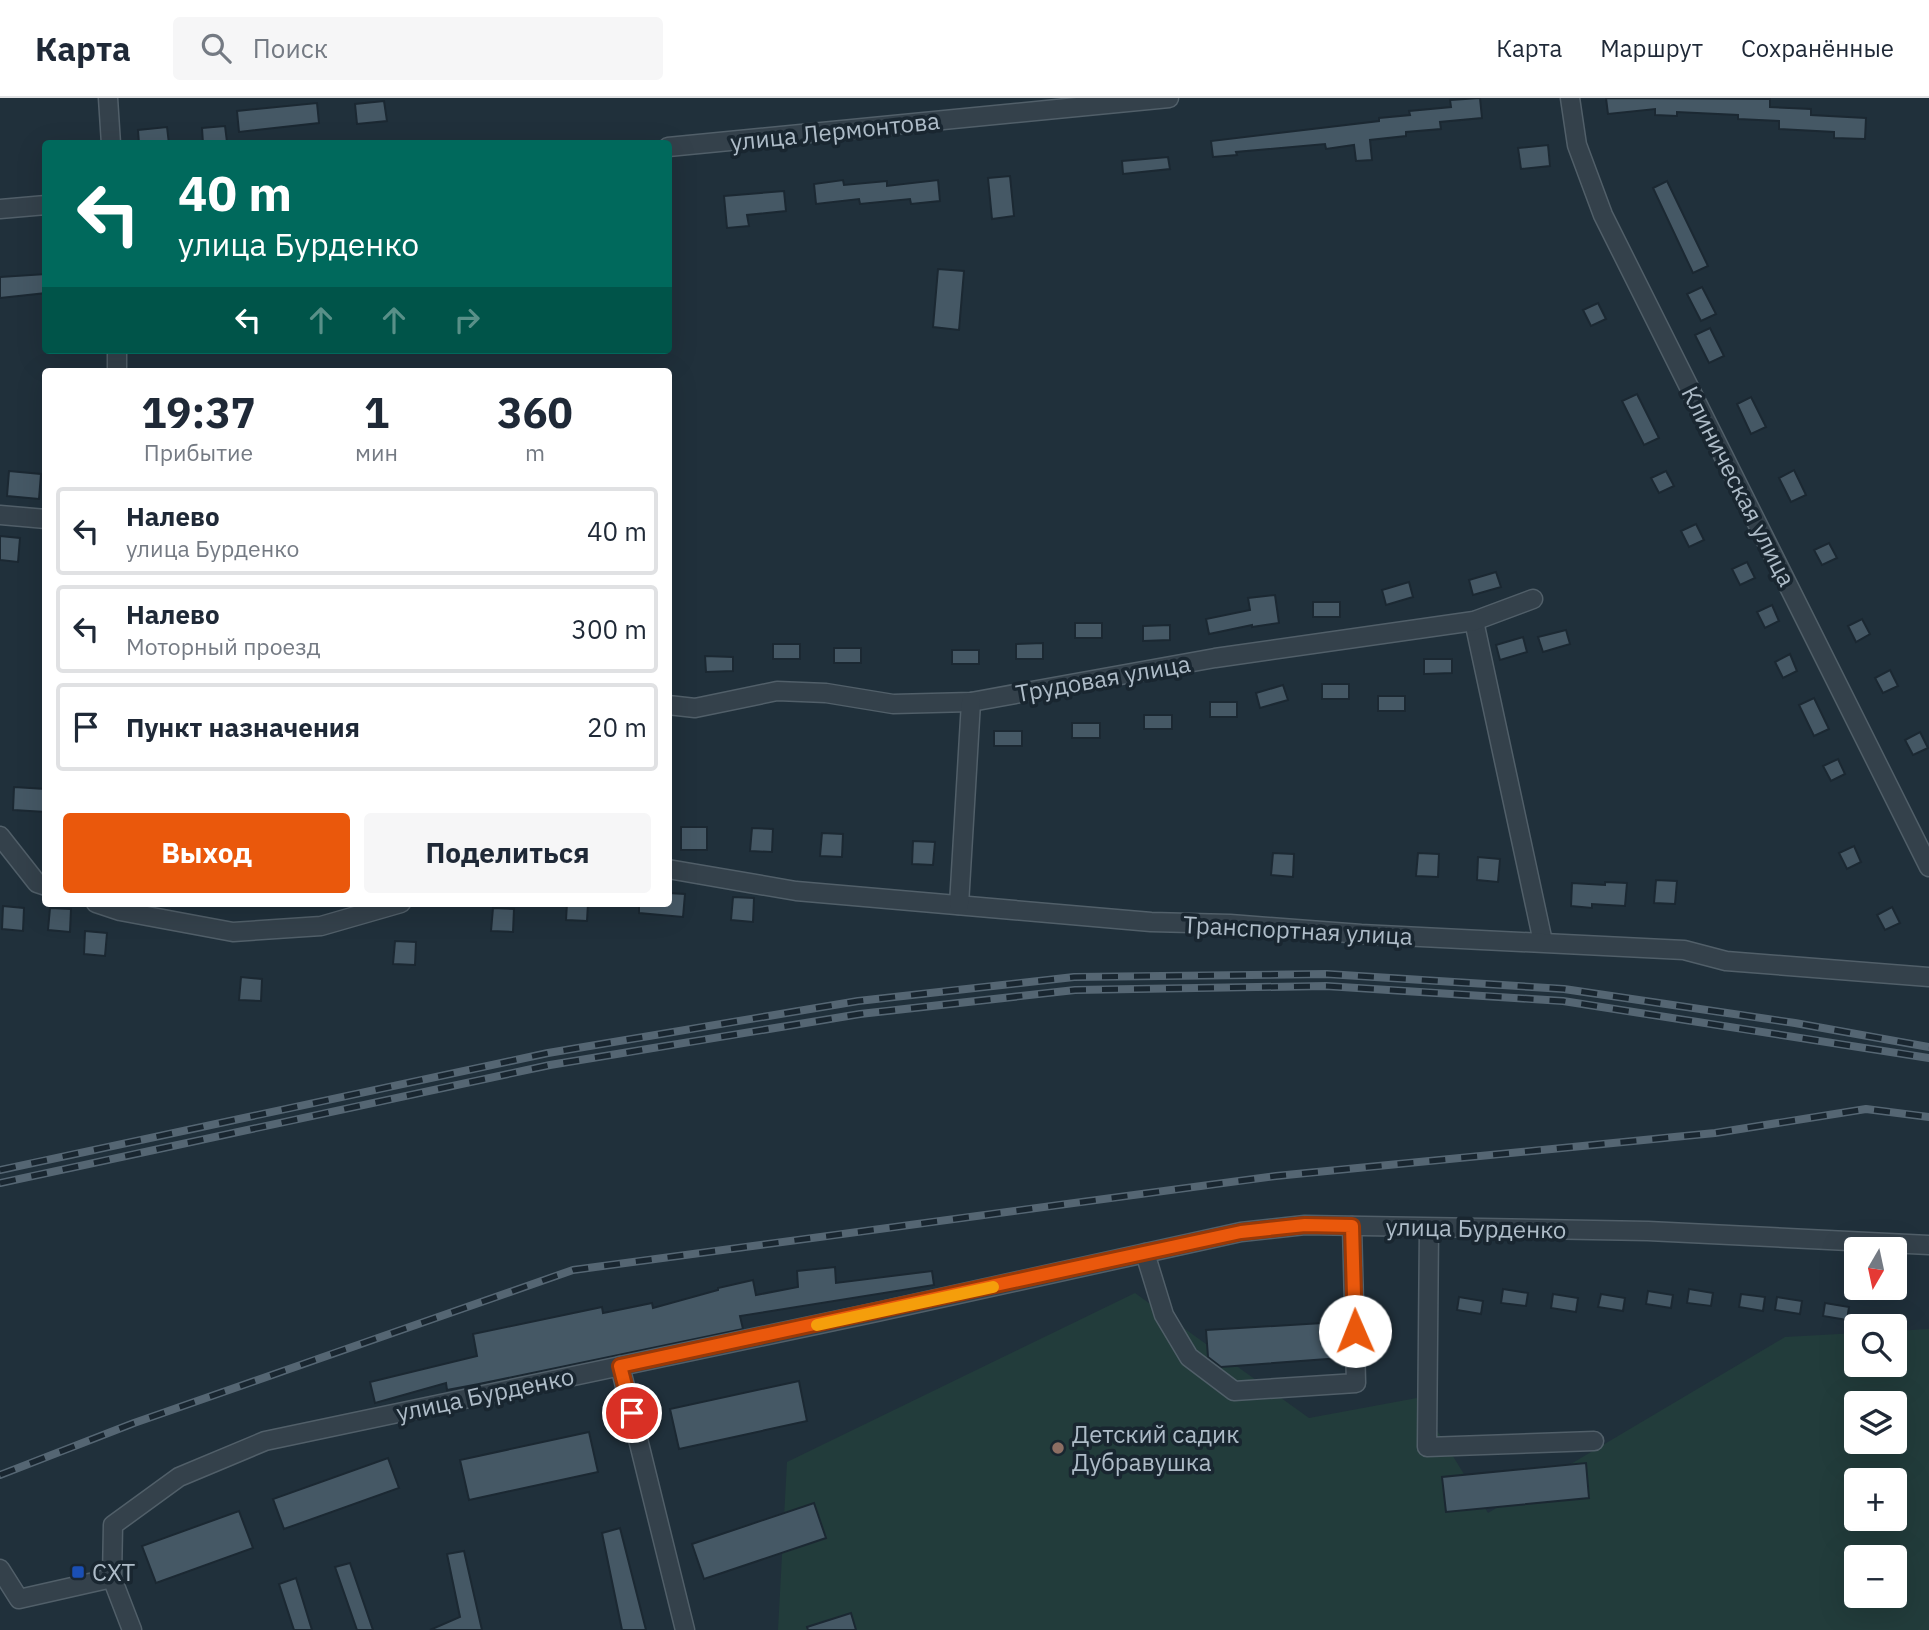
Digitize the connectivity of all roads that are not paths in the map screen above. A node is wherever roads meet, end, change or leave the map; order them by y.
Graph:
1 (108, 98) edge
2 (1169, 98) edge
3 (1570, 98) edge
4 (111, 140) edge
5 (672, 147) edge
6 (42, 205) edge
7 (0, 209) edge
8 (0, 516) edge
9 (42, 519) edge
10 (1533, 599) dead end
11 (1474, 621) junction
12 (971, 702) junction
13 (672, 705) edge
14 (0, 836) edge
15 (1929, 867) edge
16 (672, 870) edge
17 (42, 885) edge
18 (959, 905) junction
19 (121, 907) edge
20 (387, 907) edge
21 (1543, 942) junction
22 (1929, 976) edge
23 (1352, 1226) junction
24 (1429, 1227) junction
25 (1929, 1245) edge
26 (1145, 1253) junction
27 (620, 1366) junction
28 (1594, 1441) dead end
29 (0, 1569) edge
30 (112, 1578) junction
31 (132, 1630) edge
32 (685, 1630) edge

1 - 4 street
2 - 5 street, улица Лермонтова
3 - 15 street, Клиническая улица
6 - 7 street
8 - 9 street
10 - 11 street, Трудовая улица
11 - 12 street, Трудовая улица
11 - 21 street
12 - 13 street, Трудовая улица
12 - 18 street
14 - 17 street
16 - 18 street, Транспортная улица
18 - 21 street, Транспортная улица
19 - 20 street
21 - 22 street, Транспортная улица
23 - 24 street, улица Бурденко
23 - 26 street, улица Бурденко
23 - 26 street
24 - 25 street, улица Бурденко
24 - 28 street
26 - 27 street, улица Бурденко
27 - 30 street, улица Бурденко
27 - 32 street
29 - 30 street
30 - 31 street

